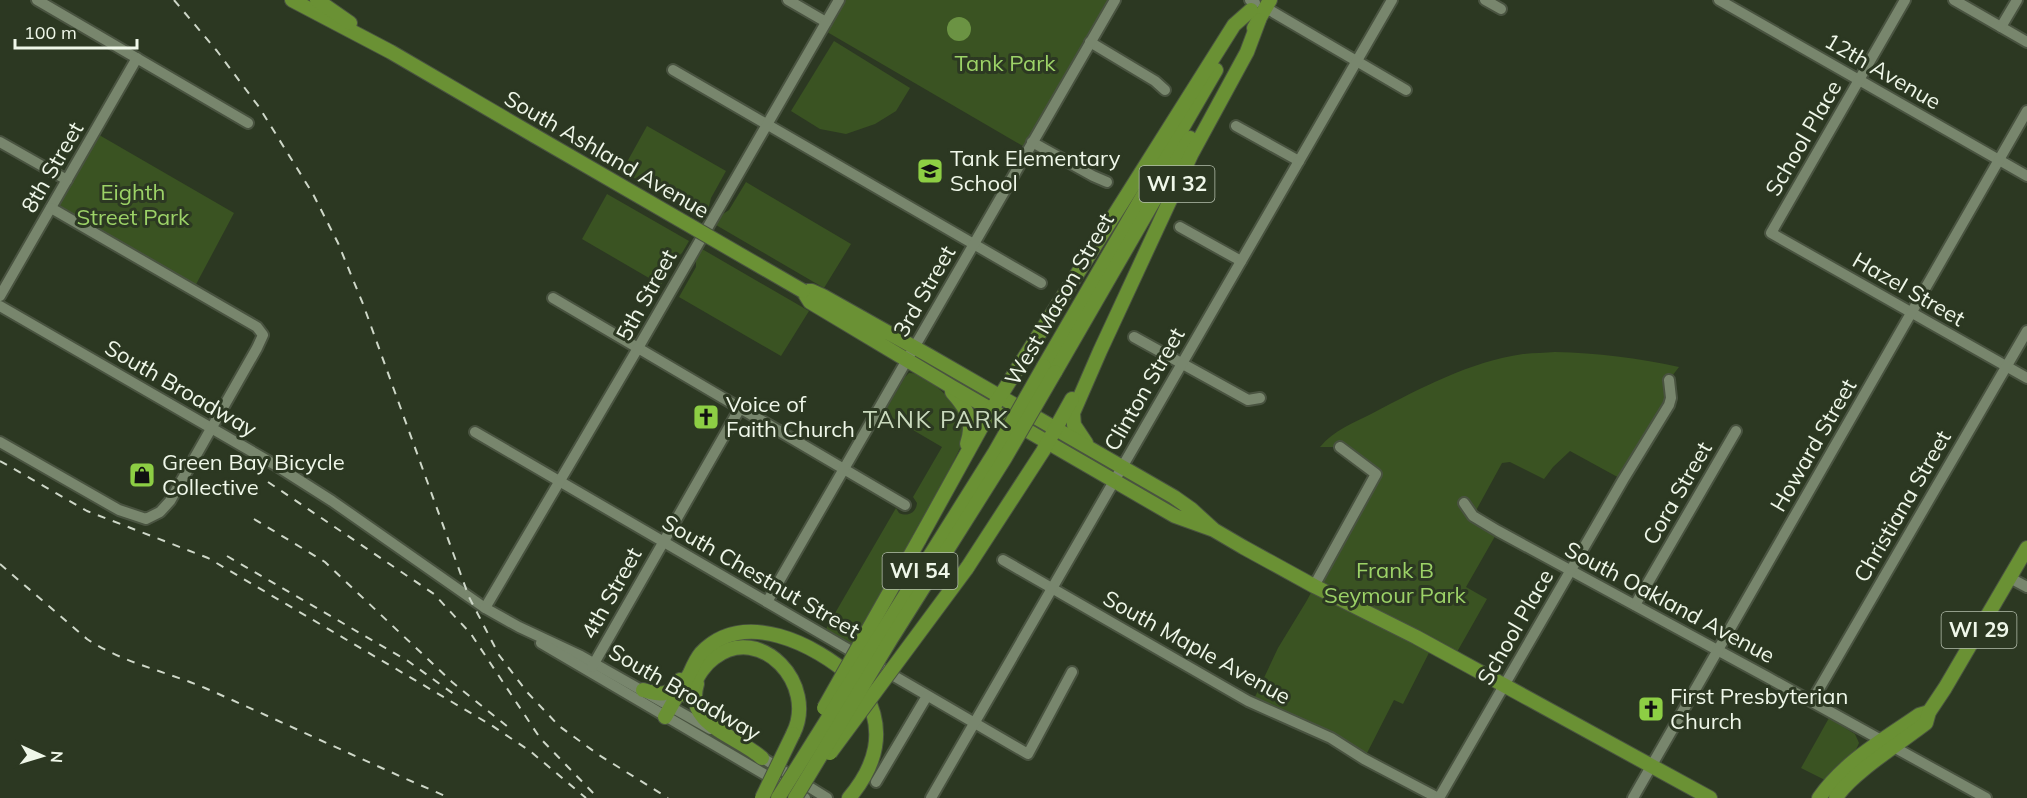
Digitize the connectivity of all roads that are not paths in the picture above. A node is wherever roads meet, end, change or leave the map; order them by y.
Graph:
1 (37, 0) edge
2 (292, 0) edge
3 (317, 0) edge
4 (788, 0) edge
5 (839, 0) edge
6 (1115, 0) edge
7 (1392, 0) edge
8 (1485, 0) edge
9 (1719, 0) edge
10 (1905, 0) edge
11 (1954, 0) edge
12 (2017, 0) edge
13 (1258, 6) edge
14 (1502, 9) dead end
15 (826, 22) junction
16 (2001, 27) junction
17 (1090, 42) junction
18 (2027, 42) edge
19 (391, 52) junction
20 (137, 58) junction
21 (1356, 62) junction
22 (673, 70) dead end
23 (1859, 80) junction
24 (1165, 90) dead end
25 (1406, 90) dead end
26 (2027, 111) edge
27 (248, 123) dead end
28 (766, 124) junction
29 (1236, 126) dead end
30 (0, 142) edge
31 (1032, 142) junction
32 (1999, 160) junction
33 (1299, 161) junction
34 (2027, 176) edge
35 (67, 180) junction
36 (1107, 182) dead end
37 (51, 208) junction
38 (1180, 227) dead end
39 (1771, 233) joint
40 (974, 244) junction
41 (1241, 261) junction
42 (1041, 283) dead end
43 (803, 291) junction
44 (0, 296) edge
45 (553, 298) dead end
46 (0, 306) edge
47 (1911, 313) junction
48 (2027, 331) edge
49 (1134, 337) dead end
50 (914, 347) junction
51 (638, 348) junction
52 (1100, 351) junction
53 (907, 360) junction
54 (1181, 364) junction
55 (2006, 366) junction
56 (1050, 369) junction
57 (2027, 378) edge
58 (940, 380) junction
59 (1669, 380) dead end
60 (1000, 397) junction
61 (1260, 398) dead end
62 (740, 408) junction
63 (992, 410) junction
64 (212, 429) junction
65 (1056, 429) junction
66 (1736, 431) dead end
67 (475, 432) dead end
68 (0, 442) edge
69 (1048, 443) junction
70 (1089, 447) junction
71 (1340, 447) dead end
72 (961, 463) junction
73 (1122, 467) junction
74 (844, 469) junction
75 (559, 480) junction
76 (1114, 481) junction
77 (1464, 503) dead end
78 (905, 505) dead end
79 (1214, 530) junction
80 (663, 541) junction
81 (2027, 548) edge
82 (1004, 560) dead end
83 (1570, 571) junction
84 (2010, 578) junction
85 (1314, 586) junction
86 (2027, 587) edge
87 (1052, 588) junction
88 (767, 603) junction
89 (1635, 605) junction
90 (485, 608) junction
91 (1717, 651) junction
92 (700, 663) junction
93 (592, 668) junction
94 (1072, 672) dead end
95 (1504, 685) junction
96 (643, 690) junction
97 (927, 696) junction
98 (1812, 701) junction
99 (672, 714) junction
100 (974, 723) junction
101 (1888, 744) junction
102 (762, 758) junction
103 (1651, 766) junction
104 (793, 775) junction
105 (809, 777) junction
106 (876, 782) dead end
107 (762, 798) edge
108 (778, 798) edge
109 (795, 798) edge
110 (805, 798) edge
111 (827, 798) edge
112 (849, 798) edge
113 (931, 798) edge
114 (1438, 798) edge
115 (1633, 798) edge
116 (1710, 798) edge
117 (1819, 798) edge
118 (1836, 798) edge
119 (1986, 798) edge

1 - 20 street
2 - 19 main road, South Ashland Avenue
3 - 19 main road, South Ashland Avenue
4 - 15 street
5 - 15 street, 5th Street
6 - 17 street, 3rd Street
7 - 21 street, Clinton Street
8 - 14 street
9 - 23 street, 12th Avenue
10 - 23 street, School Place
11 - 16 street
12 - 16 street
13 - 21 street
13 - 52 main road, WI 32
13 - 56 main road, West Mason Street / WI 54
13 - 60 main road, WI 32
15 - 28 street, 5th Street
16 - 18 street
17 - 24 street
17 - 31 street, 3rd Street
19 - 43 main road, South Ashland Avenue, bridge
20 - 27 street
20 - 35 street, 8th Street
21 - 25 street
21 - 33 street, Clinton Street
22 - 28 street
23 - 32 street, 12th Avenue
23 - 39 street, School Place
26 - 32 street, Howard Street
28 - 40 street
28 - 51 street, 5th Street
29 - 33 street
30 - 35 street
31 - 36 street
31 - 40 street, 3rd Street
32 - 34 street, 12th Avenue
32 - 47 street, Howard Street
33 - 41 street, Clinton Street
35 - 37 street, 8th Street
37 - 44 street, 8th Street
37 - 64 street
38 - 41 street
39 - 47 street, Hazel Street
40 - 42 street
40 - 50 street, 3rd Street
41 - 54 street, Clinton Street
43 - 50 main road, South Ashland Avenue
43 - 53 main road, South Ashland Avenue
45 - 51 street
46 - 64 street, South Broadway
47 - 55 street, Hazel Street
47 - 91 street, Howard Street
48 - 55 street, Christiana Street
49 - 54 street
50 - 53 street, 3rd Street
50 - 60 main road, South Ashland Avenue
51 - 62 street
51 - 75 street, 5th Street
52 - 65 main road, WI 32
52 - 70 main road
53 - 58 main road, South Ashland Avenue
53 - 74 street, 3rd Street
54 - 61 street
54 - 73 street, Clinton Street
55 - 57 street, Hazel Street
55 - 98 street, Christiana Street
56 - 104 main road, West Mason Street / WI 54, bridge
56 - 105 main road, West Mason Street / WI 54, bridge
58 - 63 main road, South Ashland Avenue
58 - 72 main road
59 - 83 street, School Place
60 - 63 main road, WI 32
60 - 65 main road, South Ashland Avenue
62 - 74 street
62 - 80 street, 4th Street
63 - 69 main road, South Ashland Avenue
63 - 72 main road
64 - 68 street
64 - 90 street, South Broadway
65 - 69 main road
65 - 70 main road, South Ashland Avenue
66 - 89 street, Cora Street
67 - 75 street, South Chestnut Street
69 - 76 main road, South Ashland Avenue
69 - 105 main road, bridge
70 - 73 main road, South Ashland Avenue
71 - 85 street
72 - 104 main road, bridge
73 - 76 street, Clinton Street
73 - 79 main road, South Ashland Avenue
74 - 78 street
74 - 88 street, 3rd Street
75 - 80 street, South Chestnut Street
75 - 90 street, 5th Street
76 - 79 main road, South Ashland Avenue
76 - 87 street, Clinton Street
77 - 83 street, South Oakland Avenue
79 - 85 main road, South Ashland Avenue
80 - 88 street, South Chestnut Street
80 - 93 street, 4th Street
81 - 84 main road, WI 29
82 - 87 street, South Maple Avenue
83 - 89 street, South Oakland Avenue
83 - 95 street, School Place
84 - 86 street
84 - 101 main road, WI 29
85 - 95 main road, South Ashland Avenue
87 - 100 street, Clinton Street
87 - 114 street, South Maple Avenue
88 - 97 street, South Chestnut Street
89 - 91 street, South Oakland Avenue
90 - 93 street, South Broadway
91 - 98 street, South Oakland Avenue
91 - 103 street, Howard Street
92 - 96 main road
92 - 99 main road
92 - 102 main road
92 - 107 main road, bridge
92 - 112 main road
93 - 96 street, South Broadway
93 - 99 street, South Broadway
94 - 100 street, South Chestnut Street
95 - 103 main road, South Ashland Avenue
95 - 114 street, School Place
96 - 99 street, South Broadway
97 - 100 street, South Chestnut Street
97 - 106 street
98 - 101 street, South Oakland Avenue
99 - 102 street, South Broadway
99 - 110 street, South Broadway
100 - 113 street, Clinton Street
101 - 117 main road, WI 29
101 - 118 main road, WI 29
101 - 119 street, South Oakland Avenue
102 - 111 street, South Broadway
103 - 115 street, Howard Street
103 - 116 main road, South Ashland Avenue
104 - 108 main road, West Mason Street / WI 54, bridge
105 - 109 main road, West Mason Street / WI 54, bridge

